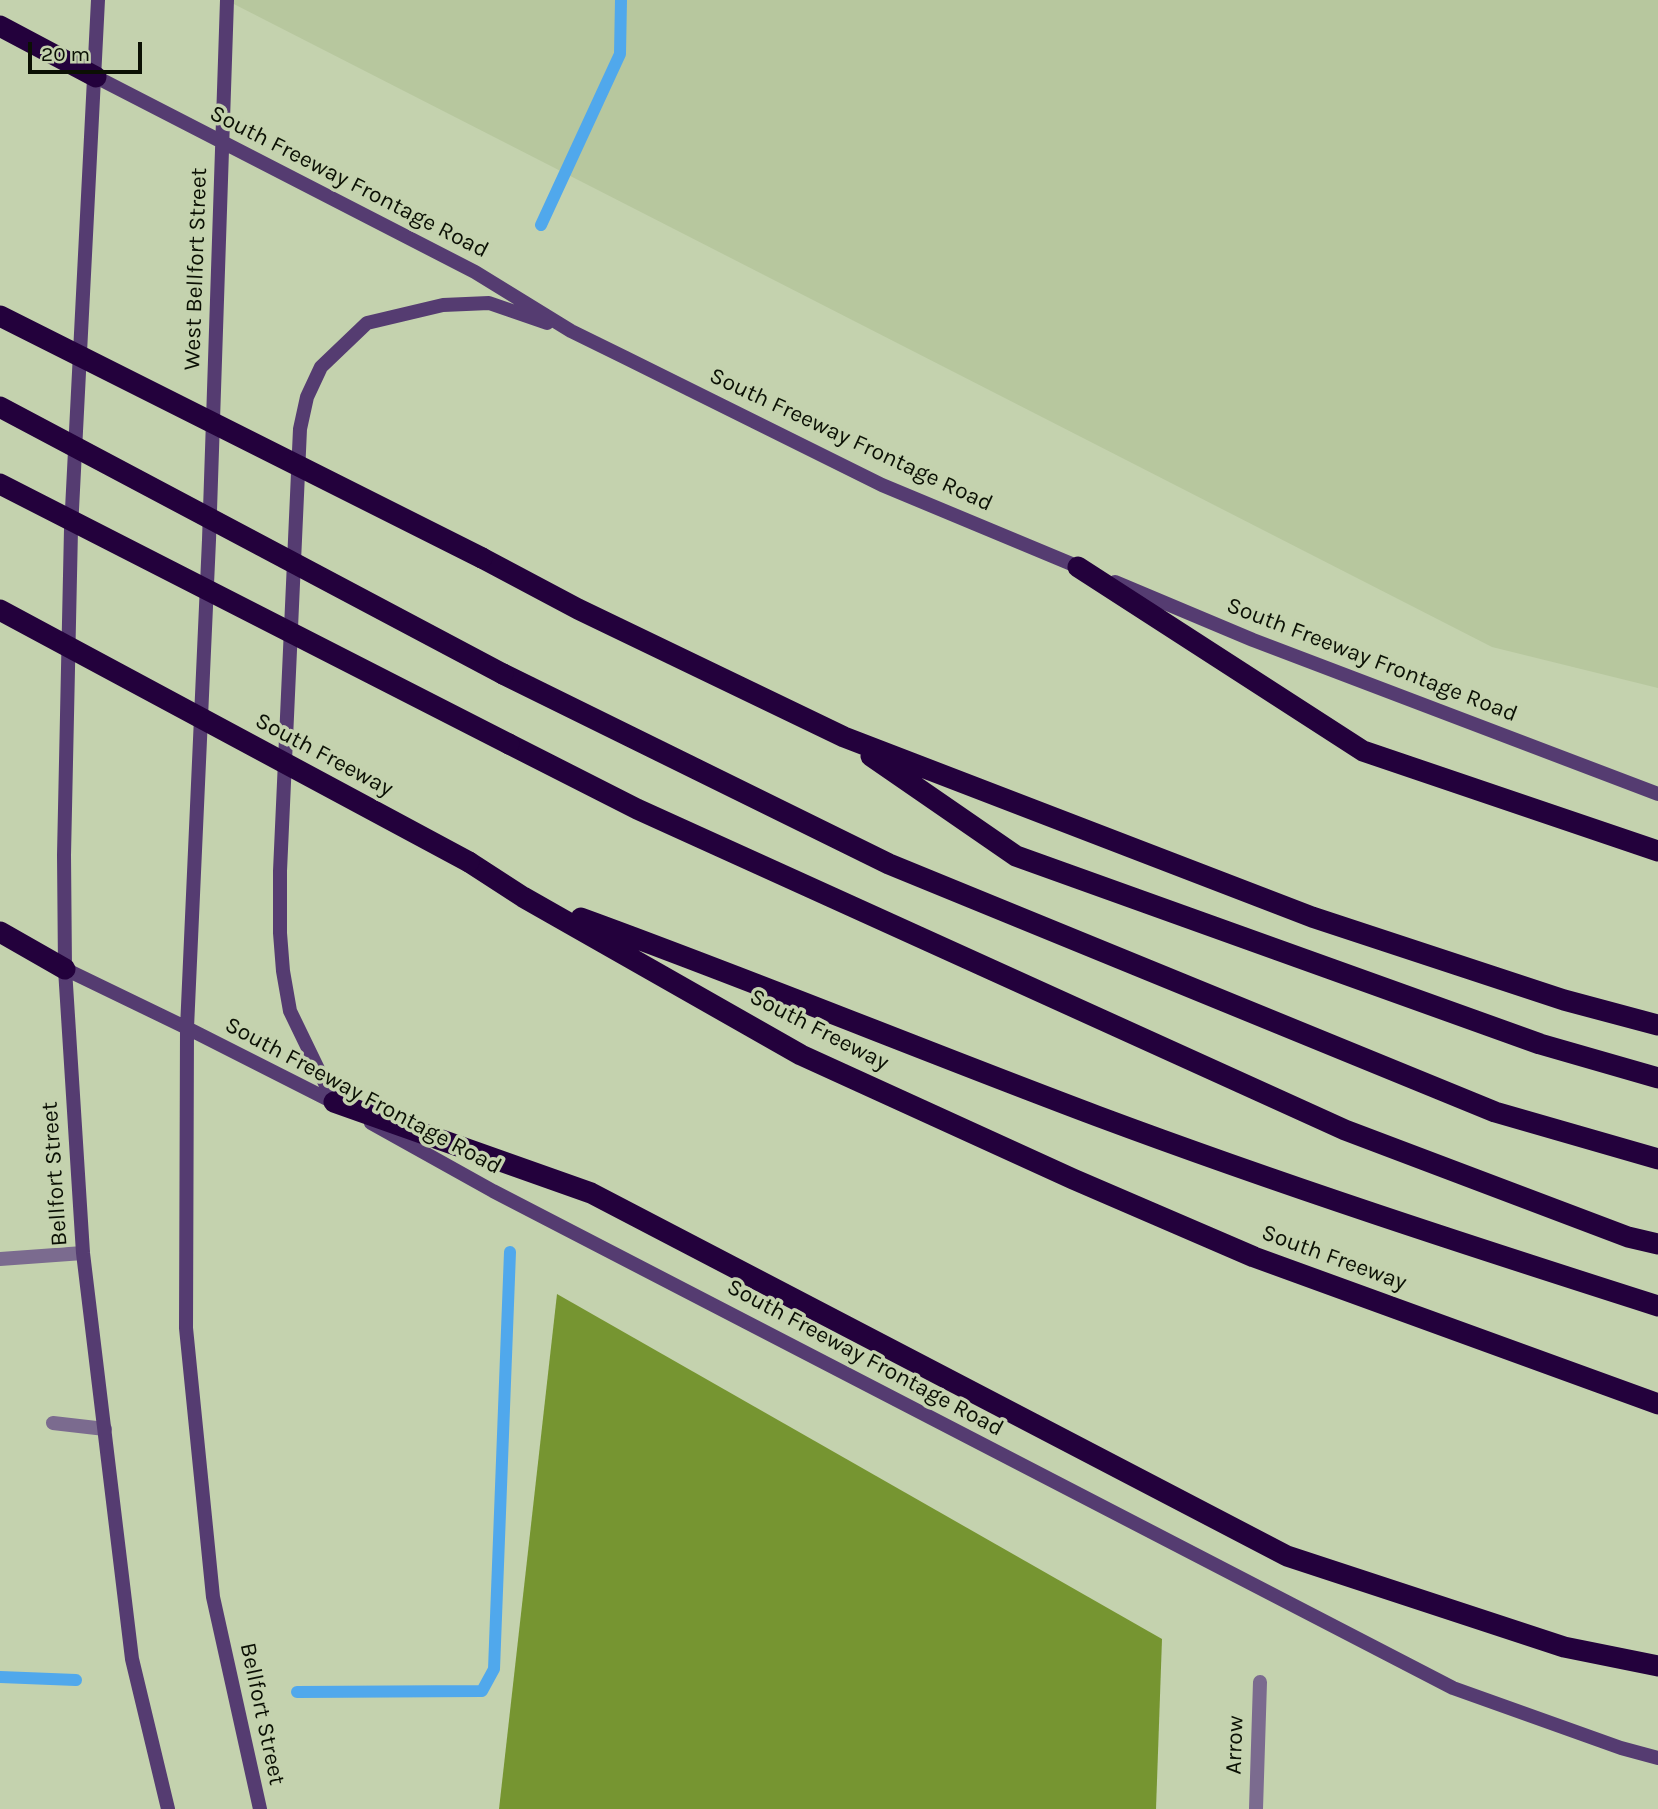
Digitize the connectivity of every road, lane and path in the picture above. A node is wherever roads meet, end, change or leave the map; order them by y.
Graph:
1 (98, 0) edge
2 (227, 0) edge
3 (0, 26) edge
4 (96, 77) junction
5 (223, 141) junction
6 (0, 316) edge
7 (571, 331) junction
8 (0, 407) edge
9 (0, 484) edge
10 (209, 540) joint
11 (1078, 567) junction
12 (0, 610) edge
13 (844, 737) junction
14 (1658, 794) edge
15 (1658, 851) edge
16 (523, 897) junction
17 (0, 932) edge
18 (65, 969) junction
19 (1658, 1025) edge
20 (187, 1028) junction
21 (1658, 1078) edge
22 (334, 1102) junction
23 (1658, 1159) edge
24 (1658, 1244) edge
25 (83, 1253) junction
26 (0, 1259) edge
27 (1658, 1306) edge
28 (1658, 1404) edge
29 (54, 1423) dead end
30 (105, 1429) junction
31 (1658, 1666) edge
32 (1260, 1682) dead end
33 (1658, 1758) edge
34 (168, 1809) edge
35 (260, 1809) edge
36 (1256, 1809) edge

1 - 4 main road
2 - 5 main road, West Bellfort Street
3 - 4 highway
4 - 5 main road, South Freeway Frontage Road
4 - 18 main road, Bellfort Street
5 - 7 main road, South Freeway Frontage Road
5 - 10 main road, West Bellfort Street
6 - 13 highway, bridge
7 - 11 main road, South Freeway Frontage Road
7 - 22 main road
8 - 23 highway, bridge
9 - 24 highway, bridge
10 - 20 main road, Bellfort Street
11 - 14 main road, South Freeway Frontage Road
11 - 15 highway
12 - 16 highway, South Freeway, bridge
13 - 19 highway
13 - 21 highway
16 - 27 highway
16 - 28 highway, South Freeway
17 - 18 highway
18 - 20 main road, South Freeway Frontage Road
18 - 25 main road, Bellfort Street
20 - 22 main road, South Freeway Frontage Road
20 - 35 main road, Bellfort Street
22 - 31 highway
22 - 33 main road, South Freeway Frontage Road
25 - 26 street
25 - 30 main road, Bellfort Street
29 - 30 street
30 - 34 main road, Bellfort Street
32 - 36 street, Arrow

